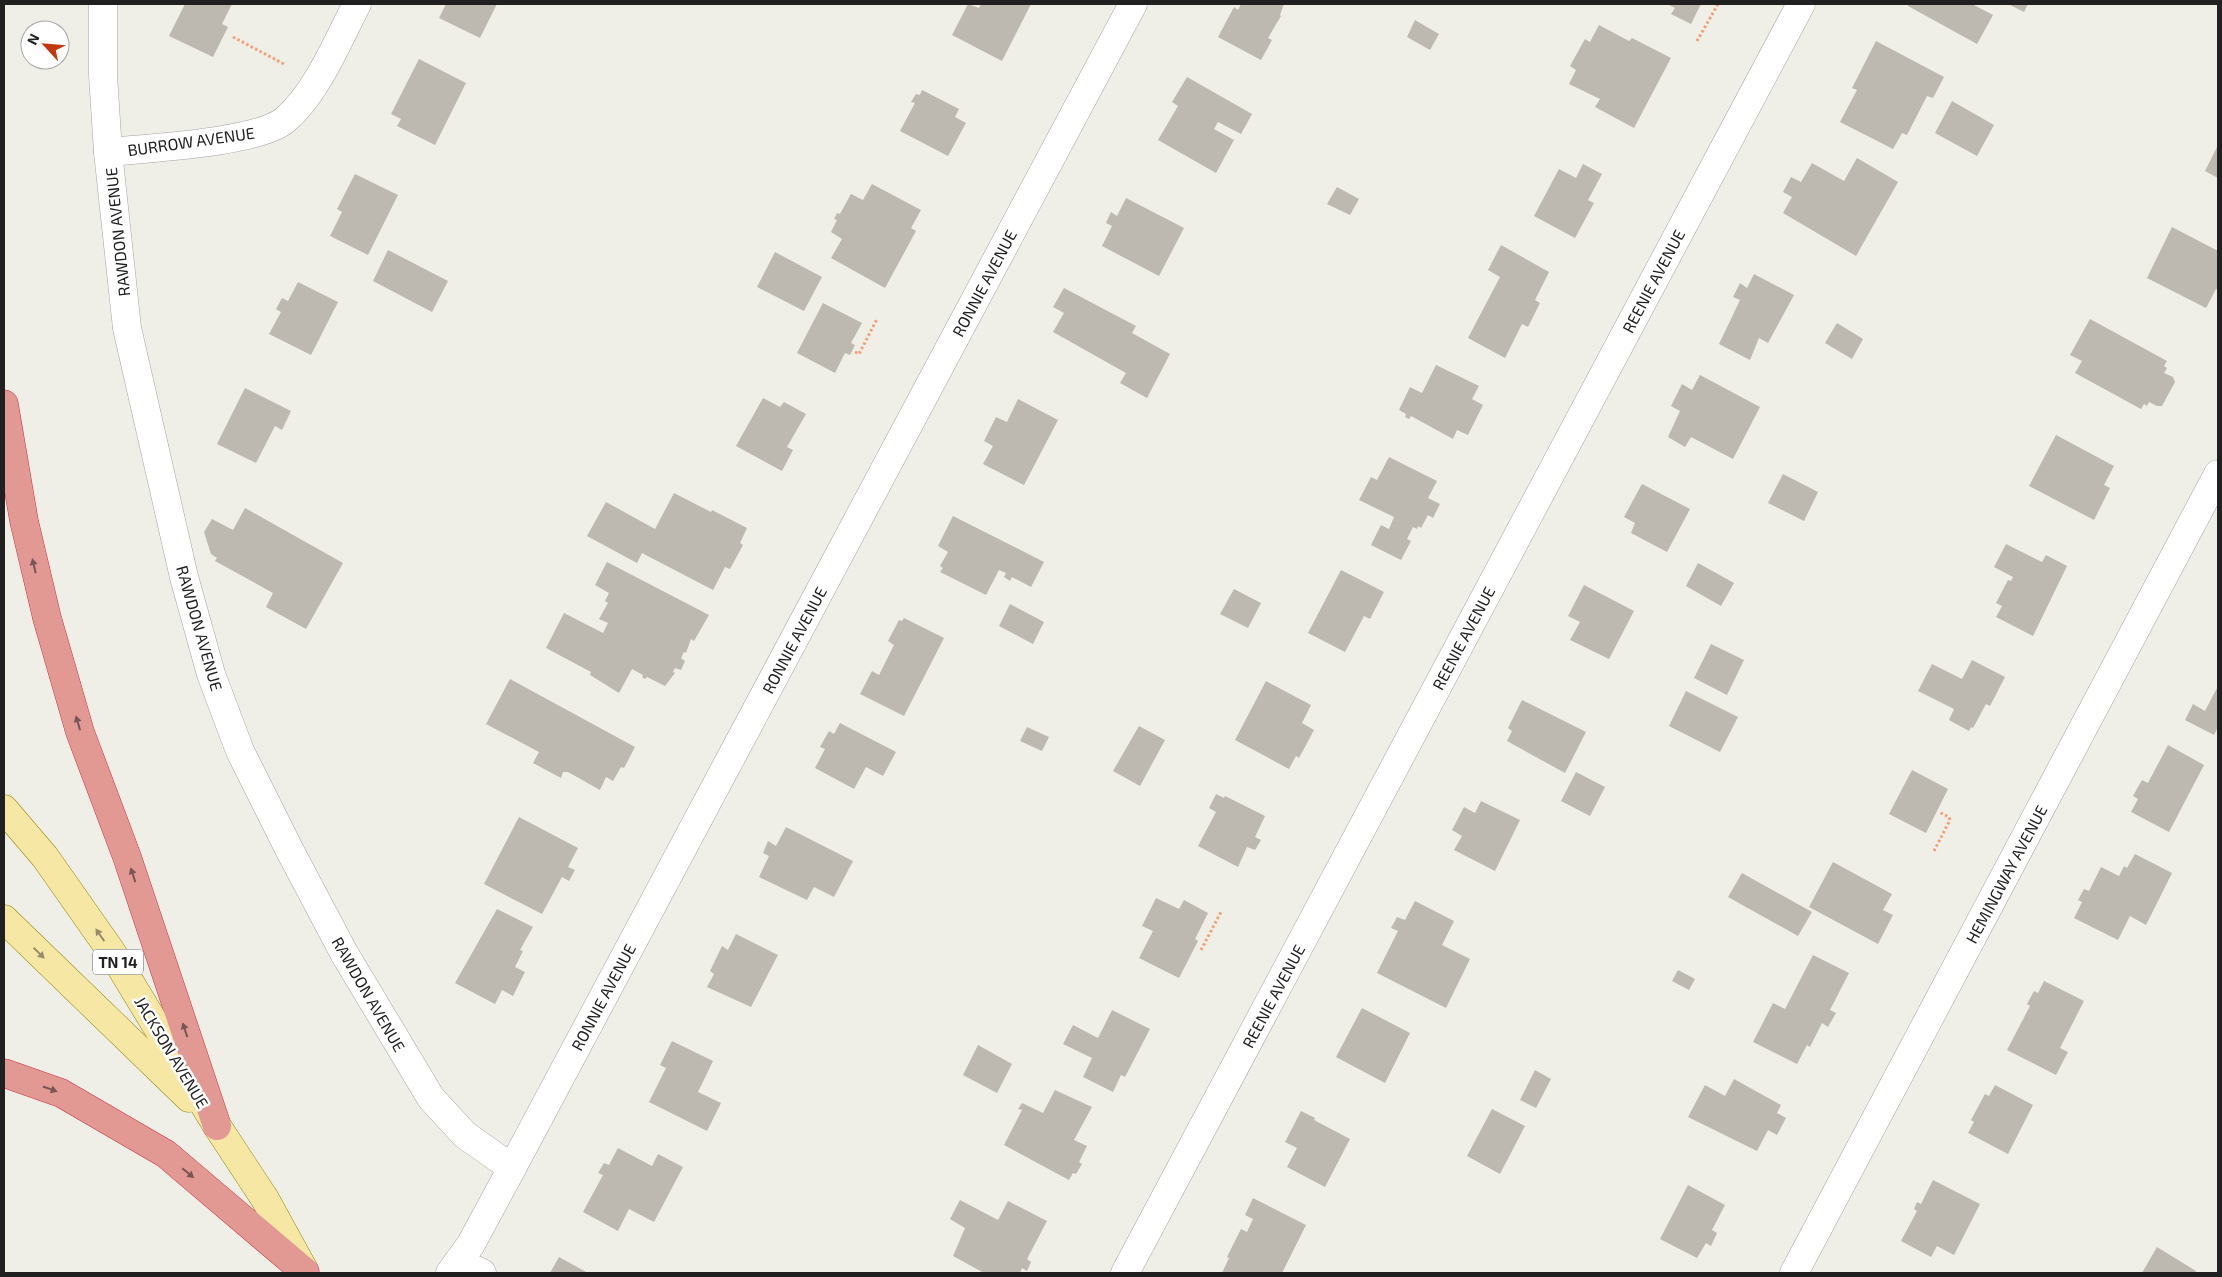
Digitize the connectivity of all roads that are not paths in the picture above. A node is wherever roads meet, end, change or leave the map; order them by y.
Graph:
1 (103, 4) edge
2 (357, 4) edge
3 (1133, 4) edge
4 (1801, 4) edge
5 (108, 152) junction
6 (4, 404) edge
7 (2218, 474) edge
8 (4, 809) edge
9 (4, 919) edge
10 (4, 1073) edge
11 (216, 1126) junction
12 (512, 1168) junction
13 (464, 1270) edge
14 (305, 1273) edge
15 (1125, 1273) edge
16 (1794, 1273) edge

1 - 5 street, RAWDON AVENUE
2 - 5 street, BURROW AVENUE
3 - 12 street, RONNIE AVENUE
4 - 15 street, REENIE AVENUE
5 - 12 street, RAWDON AVENUE
11 -> 6 highway
7 - 16 street, HEMINGWAY AVENUE
11 -> 8 main road, JACKSON AVENUE / TN 14
9 -> 11 main road, JACKSON AVENUE / TN 14
10 -> 14 highway
11 - 14 main road, JACKSON AVENUE / TN 14
12 - 13 street, RONNIE AVENUE

